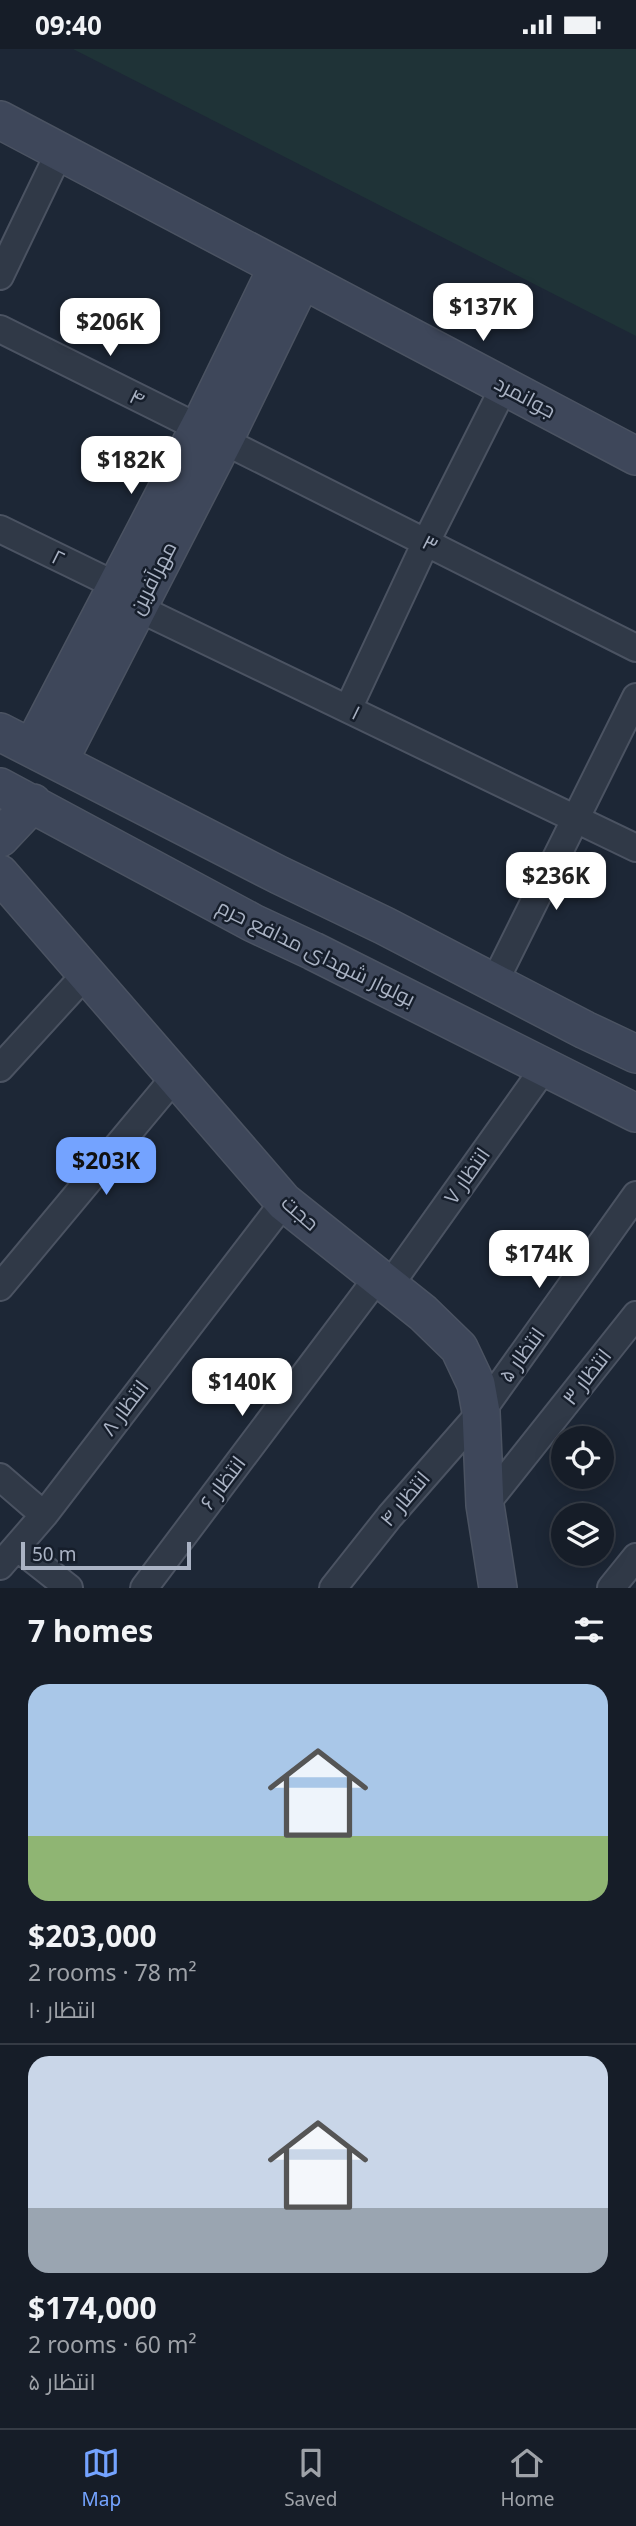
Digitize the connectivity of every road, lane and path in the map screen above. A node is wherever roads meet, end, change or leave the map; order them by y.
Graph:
1 (0, 120) edge
2 (60, 151) junction
3 (290, 274) junction
4 (0, 276) edge
5 (0, 329) edge
6 (504, 387) junction
7 (211, 435) junction
8 (636, 456) edge
9 (0, 529) edge
10 (426, 543) junction
11 (127, 597) junction
12 (636, 648) edge
13 (636, 697) edge
14 (348, 709) junction
15 (0, 732) edge
16 (49, 747) junction
17 (0, 787) edge
18 (33, 803) junction
19 (575, 819) junction
20 (0, 838) edge
21 (636, 848) edge
22 (0, 874) edge
23 (279, 875) junction
24 (253, 923) junction
25 (86, 974) junction
26 (495, 983) junction
27 (636, 1054) edge
28 (545, 1067) junction
29 (0, 1068) edge
30 (175, 1077) junction
31 (636, 1113) edge
32 (636, 1195) edge
33 (284, 1202) junction
34 (384, 1282) junction
35 (0, 1287) edge
36 (636, 1315) edge
37 (481, 1412) junction
38 (0, 1477) edge
39 (485, 1505) junction
40 (44, 1514) junction
41 (8, 1557) edge
42 (636, 1557) edge
43 (495, 1585) edge
44 (69, 1588) edge
45 (144, 1588) edge
46 (333, 1588) edge
47 (611, 1588) edge

1 - 2 street, جوانمرد
2 - 3 street, جوانمرد
2 - 4 street
3 - 6 street, جوانمرد
3 - 7 street, مهرآفرین
5 - 7 street, ۴
6 - 8 street, جوانمرد
6 - 10 street
7 - 10 street, ۳
7 - 11 street, مهرآفرین
9 - 11 street, ۲
10 - 12 street, ۳
10 - 14 street
11 - 14 street, ۱
11 - 16 street, مهرآفرین
13 - 19 street
14 - 19 street, ۱
15 - 16 street
16 - 23 street
17 - 18 street, بولوار شهدای مدافع حرم
18 - 20 street
18 - 24 street, بولوار شهدای مدافع حرم
19 - 21 street
19 - 26 street
22 - 25 street, حجت
23 - 24 street
23 - 26 street
24 - 28 street, بولوار شهدای مدافع حرم
25 - 29 street
25 - 30 street, حجت
26 - 27 street
28 - 31 street, بولوار شهدای مدافع حرم
28 - 34 street, انتظار ۷
30 - 33 street, حجت
30 - 35 street
32 - 37 street, انتظار ۵
33 - 34 street, حجت
33 - 40 street, انتظار ۸
34 - 37 street, حجت
34 - 45 street, انتظار ۶
36 - 39 street, انتظار ۳
37 - 39 street, حجت
37 - 46 street, انتظار ۴
38 - 40 street
39 - 43 street, حجت
40 - 41 street, انتظار ۸
41 - 44 street
42 - 47 street

